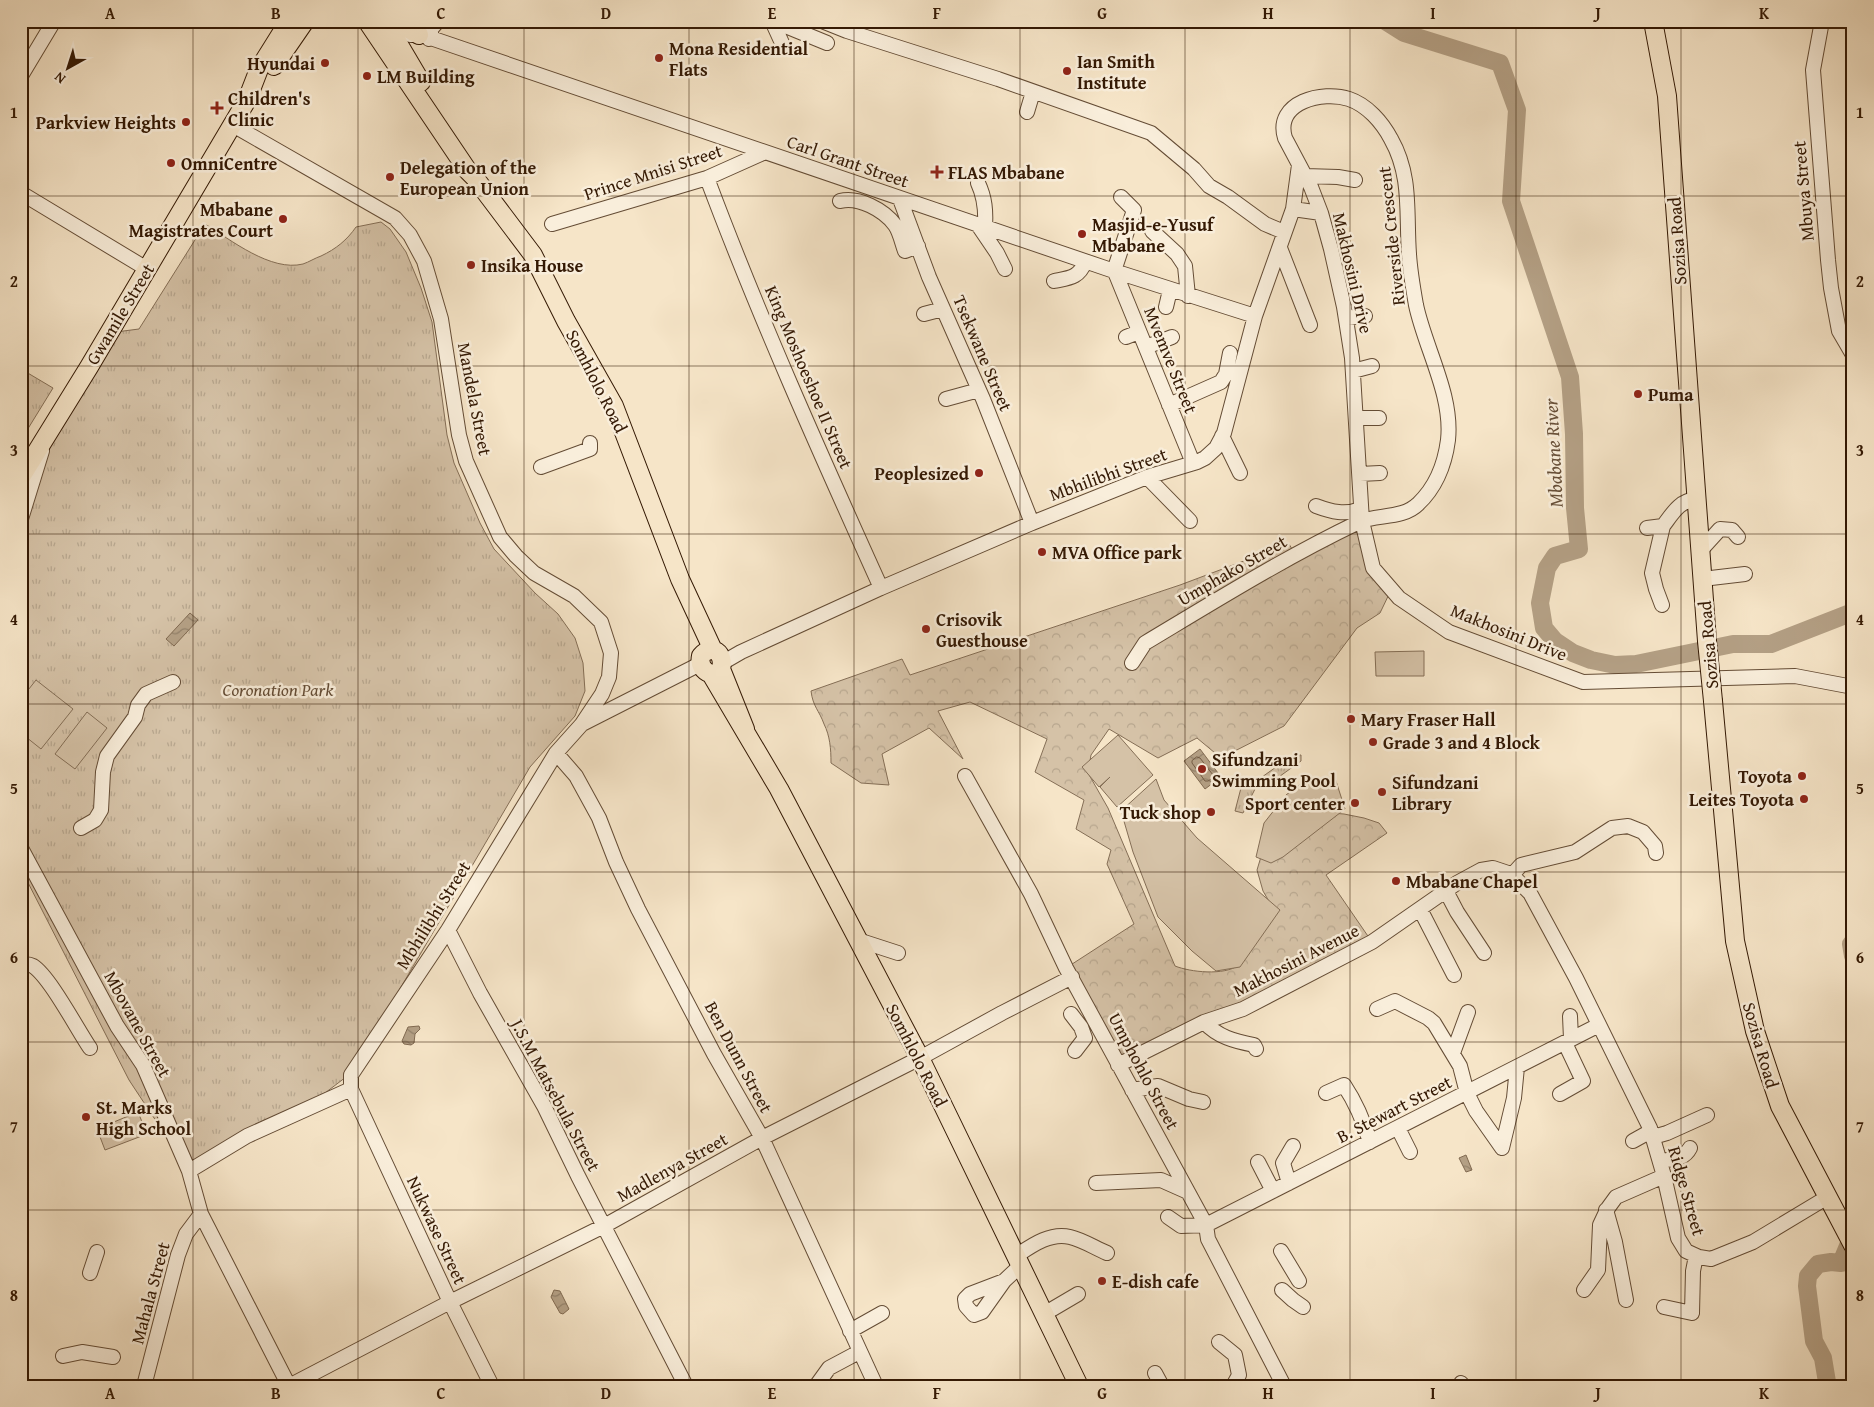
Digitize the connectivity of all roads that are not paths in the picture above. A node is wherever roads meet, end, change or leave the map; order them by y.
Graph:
1 (54, 21) edge
2 (289, 21) edge
3 (305, 21) edge
4 (367, 21) edge
5 (385, 21) edge
6 (395, 21) edge
7 (438, 21) edge
8 (772, 21) edge
9 (779, 21) edge
10 (822, 21) edge
11 (1653, 21) edge
12 (1822, 21) edge
13 (424, 36) junction
14 (827, 42) dead end
15 (782, 43) dead end
16 (395, 48) junction
17 (21, 76) edge
18 (1033, 92) junction
19 (247, 100) junction
20 (1027, 112) dead end
21 (231, 124) junction
22 (763, 153) junction
23 (1302, 171) junction
24 (707, 178) junction
25 (1354, 180) dead end
26 (978, 183) dead end
27 (21, 193) edge
28 (1121, 197) dead end
29 (900, 198) junction
30 (840, 201) dead end
31 (1293, 209) junction
32 (1321, 213) junction
33 (552, 224) dead end
34 (981, 226) junction
35 (1152, 231) dead end
36 (1284, 232) junction
37 (918, 246) junction
38 (1280, 248) junction
39 (1085, 262) junction
40 (147, 268) junction
41 (1006, 269) dead end
42 (1114, 271) junction
43 (1054, 281) dead end
44 (1170, 290) junction
45 (1188, 296) junction
46 (1166, 307) dead end
47 (943, 309) junction
48 (924, 314) dead end
49 (1255, 316) junction
50 (1365, 316) dead end
51 (1346, 318) junction
52 (1310, 325) dead end
53 (1140, 332) junction
54 (1172, 337) dead end
55 (1126, 338) dead end
56 (1146, 347) junction
57 (1852, 352) edge
58 (1230, 353) dead end
59 (1372, 366) dead end
60 (1353, 371) junction
61 (979, 390) junction
62 (946, 399) dead end
63 (1169, 405) junction
64 (1357, 418) junction
65 (1380, 418) dead end
66 (46, 436) junction
67 (1222, 436) junction
68 (590, 443) dead end
69 (1193, 463) junction
70 (541, 467) dead end
71 (1380, 472) dead end
72 (1240, 473) dead end
73 (1360, 474) junction
74 (21, 476) edge
75 (1147, 477) junction
76 (1696, 499) junction
77 (1316, 506) dead end
78 (1362, 515) junction
79 (21, 519) edge
80 (1190, 521) dead end
81 (1032, 523) junction
82 (1663, 526) junction
83 (1647, 528) dead end
84 (1738, 536) dead end
85 (1700, 552) junction
86 (1745, 574) dead end
87 (1702, 580) junction
88 (881, 588) junction
89 (1662, 605) dead end
90 (713, 661) junction
91 (1132, 664) dead end
92 (173, 682) dead end
93 (1853, 687) edge
94 (582, 724) junction
95 (556, 753) junction
96 (965, 776) dead end
97 (81, 828) dead end
98 (21, 848) edge
99 (1656, 853) dead end
100 (1512, 875) junction
101 (1446, 891) junction
102 (1420, 909) junction
103 (448, 930) junction
104 (858, 940) junction
105 (898, 953) dead end
106 (1484, 953) dead end
107 (21, 965) edge
108 (1454, 975) dead end
109 (1072, 977) junction
110 (1377, 1009) dead end
111 (1468, 1012) dead end
112 (1072, 1014) dead end
113 (1570, 1016) dead end
114 (1204, 1022) junction
115 (1599, 1025) junction
116 (1568, 1041) junction
117 (90, 1048) dead end
118 (1256, 1049) dead end
119 (1075, 1051) dead end
120 (1453, 1053) junction
121 (920, 1058) junction
122 (1118, 1065) junction
123 (1517, 1067) junction
124 (351, 1088) junction
125 (1132, 1090) junction
126 (1326, 1093) dead end
127 (1467, 1093) junction
128 (1560, 1094) dead end
129 (1203, 1102) dead end
130 (1707, 1115) dead end
131 (1398, 1128) junction
132 (1652, 1134) junction
133 (762, 1138) junction
134 (1633, 1141) dead end
135 (1370, 1142) junction
136 (1293, 1146) dead end
137 (1690, 1148) dead end
138 (1410, 1152) dead end
139 (1660, 1160) junction
140 (1258, 1162) dead end
141 (189, 1171) junction
142 (1664, 1176) junction
143 (1096, 1183) dead end
144 (1289, 1184) junction
145 (1273, 1191) junction
146 (1188, 1192) junction
147 (1831, 1205) junction
148 (1606, 1210) junction
149 (201, 1214) junction
150 (1168, 1217) dead end
151 (604, 1226) junction
152 (1206, 1226) junction
153 (1853, 1245) edge
154 (1281, 1251) dead end
155 (97, 1252) dead end
156 (1107, 1253) dead end
157 (1696, 1256) junction
158 (1018, 1261) junction
159 (90, 1272) dead end
160 (1004, 1281) dead end
161 (1299, 1281) dead end
162 (1282, 1290) dead end
163 (1584, 1290) dead end
164 (1078, 1294) dead end
165 (1626, 1300) dead end
166 (450, 1302) junction
167 (1303, 1307) dead end
168 (1664, 1307) dead end
169 (882, 1313) dead end
170 (1044, 1314) junction
171 (850, 1331) junction
172 (1219, 1342) dead end
173 (859, 1352) junction
174 (64, 1356) dead end
175 (113, 1356) dead end
176 (1155, 1373) dead end
177 (1077, 1385) edge
178 (144, 1386) edge
179 (289, 1386) edge
180 (492, 1386) edge
181 (686, 1386) edge
182 (816, 1386) edge
183 (876, 1386) edge
184 (1162, 1386) edge
185 (1233, 1386) edge
186 (1284, 1386) edge

1 - 17 street
2 - 19 main road, Gwamile Street
3 - 19 main road, Gwamile Street
4 - 16 main road, Somhlolo Road
5 - 16 main road, Somhlolo Road
6 - 13 main road
7 - 13 street
8 - 15 street
9 - 14 street
10 - 18 street
11 - 76 main road, Sozisa Road
12 - 57 street, Mbuya Street
13 - 16 street
13 - 22 street, Carl Grant Street
16 - 90 main road, Somhlolo Road
18 - 20 street
18 - 36 street
19 - 21 main road, Gwamile Street
21 - 40 main road, Gwamile Street
21 - 94 street, Mandela Street
22 - 24 street, Prince Mnisi Street
22 - 29 street, Carl Grant Street
23 - 25 street
23 - 31 street, Mbhilibhi Street
23 - 32 street, Makhosini Drive
23 - 78 street, Riverside Crescent
24 - 33 street, Prince Mnisi Street
24 - 88 street, King Moshoeshoe II Street
26 - 34 street
27 - 40 street
28 - 42 street
29 - 34 street, Carl Grant Street
29 - 37 street, Tsekwane Street
30 - 37 street
31 - 32 street
31 - 36 street, Mbhilibhi Street
32 - 51 street, Makhosini Drive
34 - 39 street, Carl Grant Street
34 - 41 street
35 - 45 street
36 - 38 street, Mbhilibhi Street
37 - 47 street, Tsekwane Street
38 - 49 street, Mbhilibhi Street
38 - 52 street
39 - 42 street, Carl Grant Street
39 - 43 street
40 - 66 main road, Gwamile Street
42 - 44 street, Carl Grant Street
42 - 53 street, Mvemve Street
44 - 45 street, Carl Grant Street
44 - 46 street
45 - 49 street, Carl Grant Street
47 - 48 street
47 - 61 street, Tsekwane Street
49 - 67 street, Mbhilibhi Street
50 - 51 street
51 - 60 street, Makhosini Drive
53 - 55 street
53 - 56 street, Mvemve Street
54 - 56 street
56 - 63 street, Mvemve Street
58 - 63 street
59 - 60 street
60 - 64 street, Makhosini Drive
61 - 62 street
61 - 81 street, Tsekwane Street
63 - 69 street, Mvemve Street
64 - 65 street
64 - 73 street, Makhosini Drive
66 - 74 main road, Gwamile Street
66 - 79 street
67 - 69 street, Mbhilibhi Street
67 - 72 street
68 - 70 street
69 - 75 street, Mbhilibhi Street
71 - 73 street
73 - 78 street, Makhosini Drive
75 - 80 street
75 - 81 street, Mbhilibhi Street
76 - 82 street
76 - 85 main road, Sozisa Road
77 - 78 street
78 - 91 street, Umphako Street
78 - 93 street, Makhosini Drive
81 - 88 street, Mbhilibhi Street
82 - 83 street
82 - 89 street
84 - 85 street
85 - 87 main road, Sozisa Road
86 - 87 street
87 - 147 main road, Sozisa Road, bridge
88 - 90 street, Mbhilibhi Street
90 - 94 street, Mbhilibhi Street
90 - 104 main road, Somhlolo Road
92 - 97 street
94 - 95 street, Mbhilibhi Street
95 - 103 street, Mbhilibhi Street
95 - 133 street, Ben Dunn Street
96 - 109 street, Umphohlo Street
98 - 141 street, Mbovane Street
99 - 100 street
100 - 101 street, Makhosini Avenue
100 - 115 street, Ridge Street
101 - 102 street, Makhosini Avenue
101 - 106 street
102 - 108 street
102 - 114 street, Makhosini Avenue
103 - 124 street, Mbhilibhi Street
103 - 151 street, J.S.M Matsebula Street
104 - 105 street
104 - 121 main road, Somhlolo Road
107 - 117 street
109 - 121 street, Madlenya Street
109 - 122 street, Umphohlo Street
110 - 120 street
111 - 120 street
112 - 119 street
113 - 116 street
114 - 118 street
114 - 122 street, Makhosini Avenue
115 - 116 street, B. Stewart Street
115 - 132 street, Ridge Street
116 - 123 street, B. Stewart Street
116 - 128 street
120 - 127 street
121 - 133 street, Madlenya Street
121 - 158 main road, Somhlolo Road
122 - 125 street, Umphohlo Street
123 - 127 street, B. Stewart Street
123 - 127 street
124 - 141 street
124 - 166 street, Nukwase Street
125 - 129 street
125 - 146 street, Umphohlo Street
126 - 135 street
127 - 131 street, B. Stewart Street
130 - 132 street
131 - 135 street, B. Stewart Street
131 - 138 street
132 - 134 street
132 - 139 street, Ridge Street
133 - 151 street, Madlenya Street
133 - 171 street, Ben Dunn Street
135 - 144 street, B. Stewart Street
136 - 144 street
137 - 139 street
139 - 142 street, Ridge Street
140 - 145 street
141 - 149 street, Mbovane Street
142 - 148 street
142 - 157 street, Ridge Street
143 - 146 street
144 - 145 street, B. Stewart Street
145 - 152 street, B. Stewart Street
146 - 152 street, Umphohlo Street
147 - 153 main road, Sozisa Road
147 - 157 street, Ridge Street
148 - 163 street
148 - 165 street
149 - 178 street, Mahala Street
149 - 179 street, Mbovane Street
150 - 152 street
151 - 166 street, Madlenya Street
151 - 181 street, J.S.M Matsebula Street
152 - 186 street, Umphohlo Street
154 - 161 street
155 - 159 street
156 - 158 street
157 - 168 street
158 - 160 street
158 - 170 main road, Somhlolo Road
162 - 167 street
164 - 170 street
166 - 179 street, Madlenya Street
166 - 180 street, Nukwase Street
169 - 171 street
170 - 177 main road, Somhlolo Road
171 - 173 street, Ben Dunn Street
172 - 185 street
173 - 182 street
173 - 183 street, Ben Dunn Street
174 - 175 street
176 - 184 street

